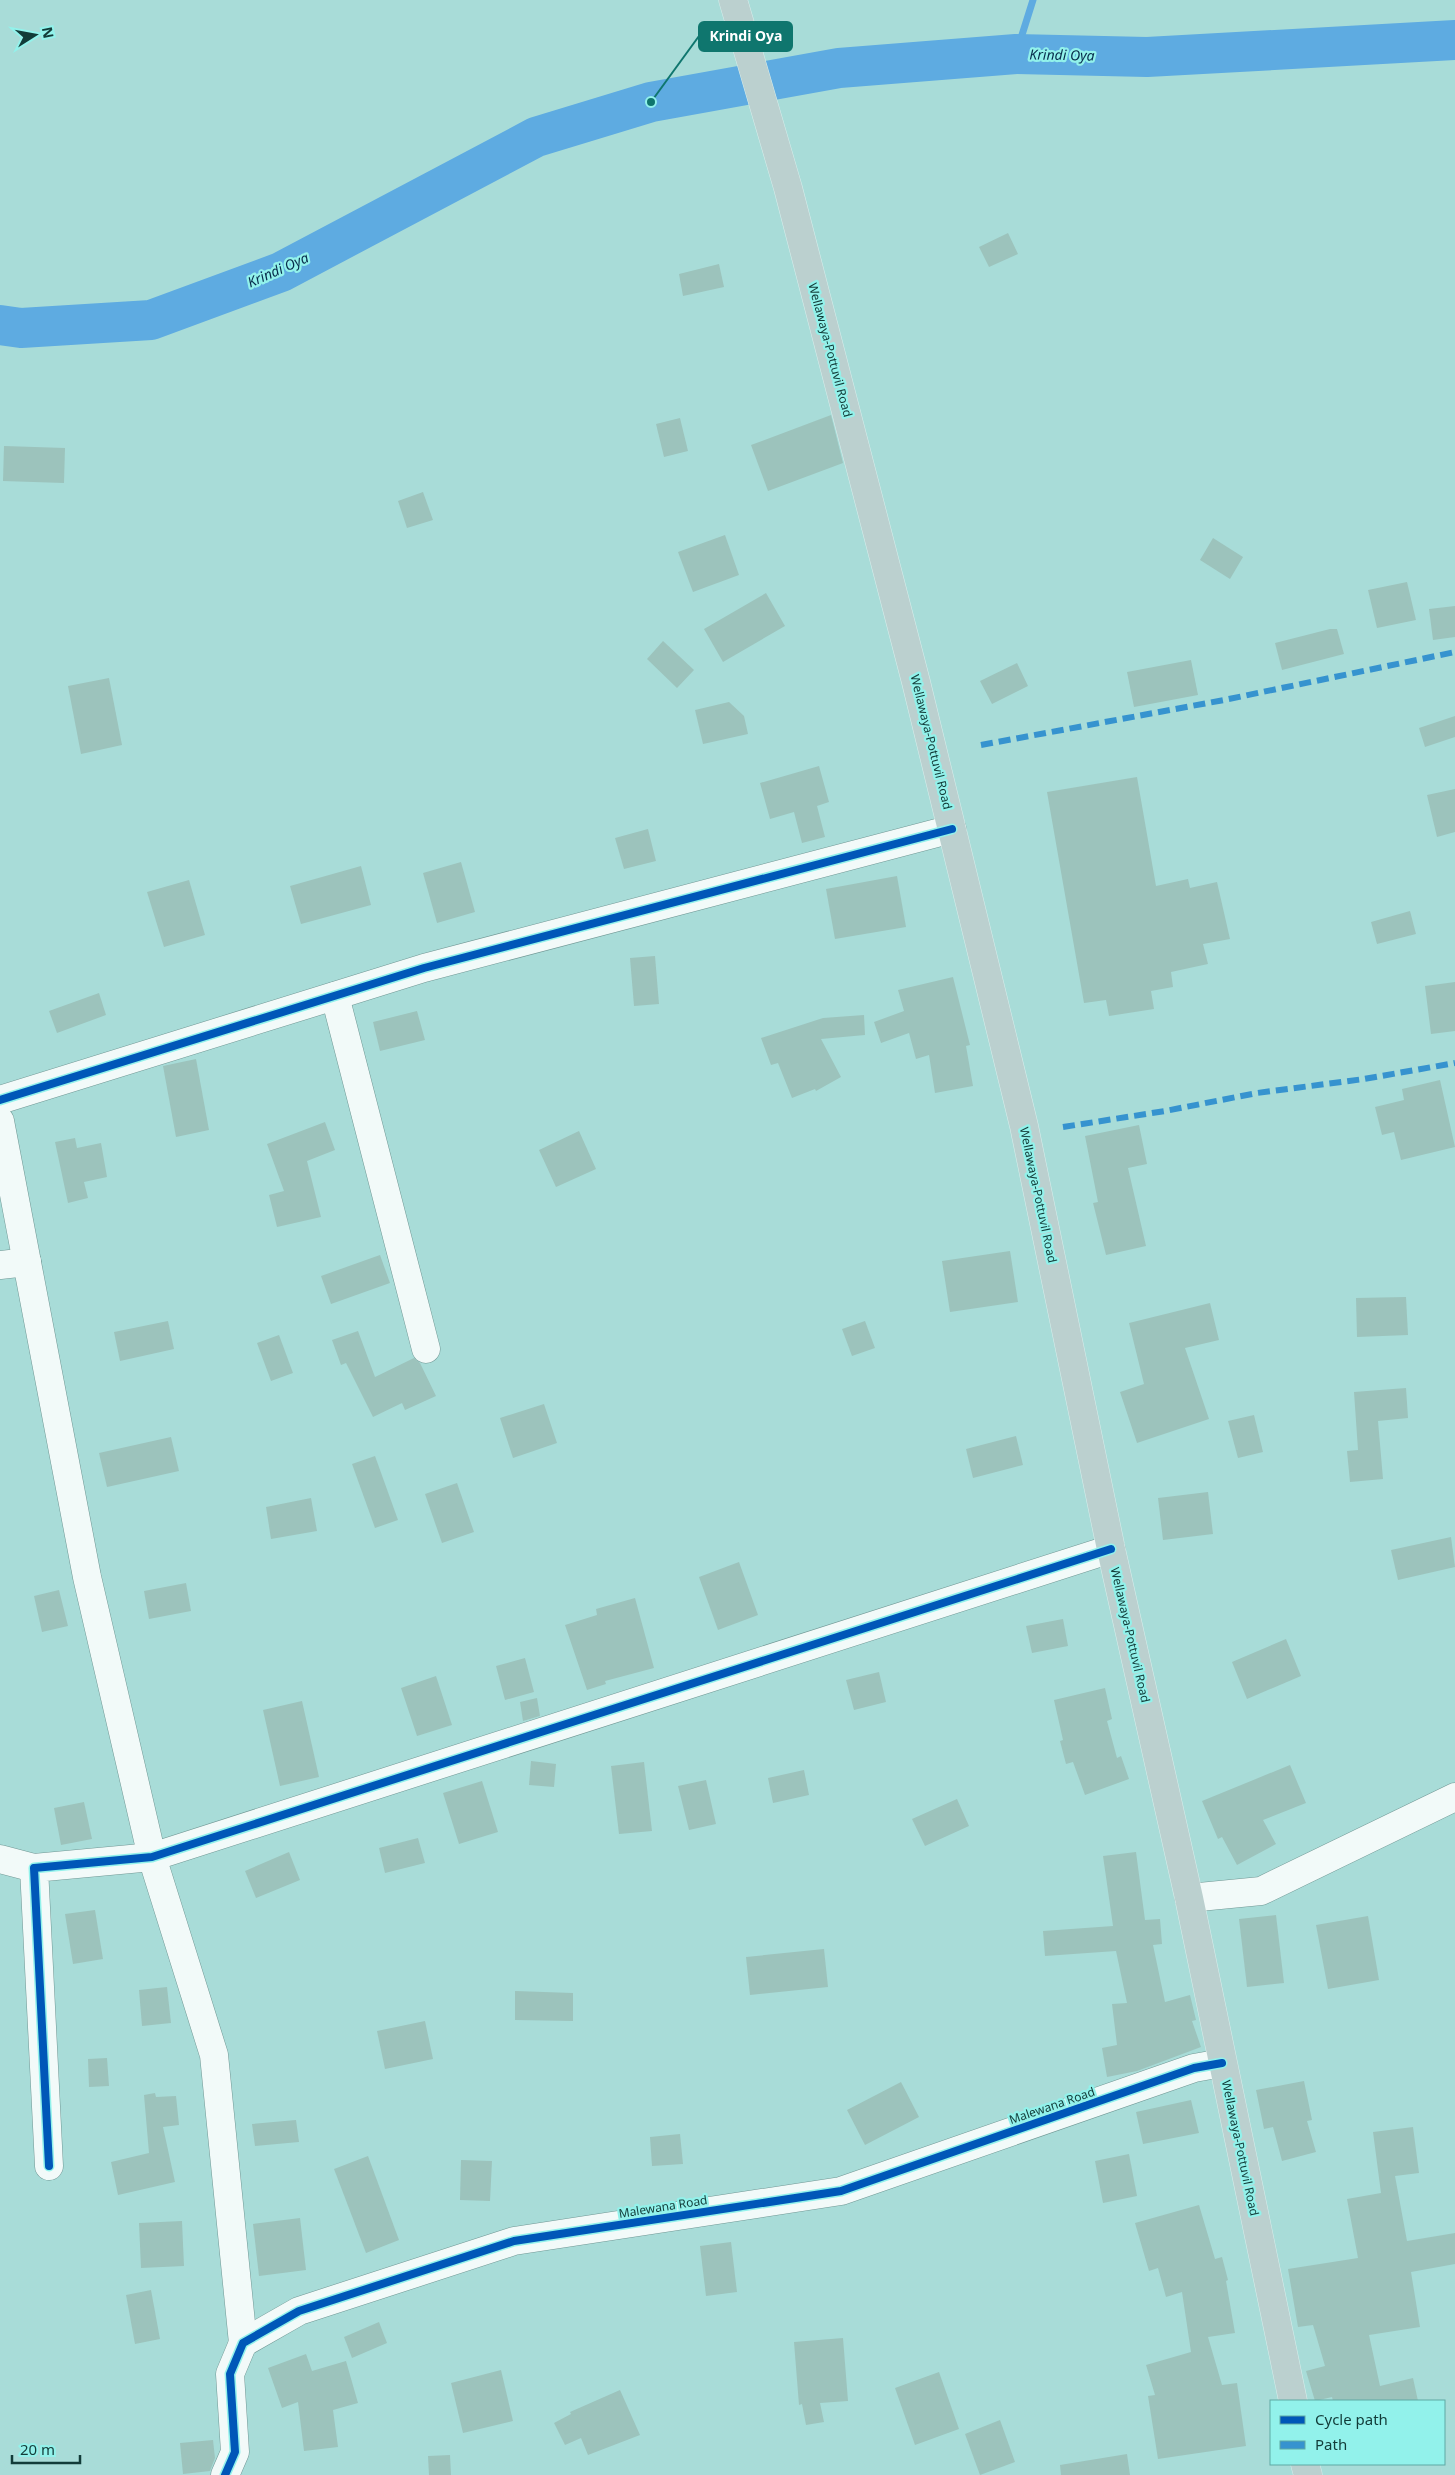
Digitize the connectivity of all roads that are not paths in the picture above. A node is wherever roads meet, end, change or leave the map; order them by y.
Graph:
1 (733, 0) edge
2 (952, 829) junction
3 (335, 996) junction
4 (0, 1100) edge
5 (0, 1121) edge
6 (27, 1262) junction
7 (0, 1265) edge
8 (426, 1349) dead end
9 (1111, 1549) junction
10 (1455, 1797) edge
11 (152, 1858) junction
12 (0, 1859) edge
13 (34, 1868) junction
14 (1189, 1898) junction
15 (1222, 2063) junction
16 (49, 2166) dead end
17 (243, 2343) junction
18 (1292, 2400) edge
19 (225, 2475) edge

1 - 2 highway, Wellawaya-Pottuvil Road
2 - 3 street
2 - 9 highway, Wellawaya-Pottuvil Road
3 - 4 street
3 - 8 street
5 - 6 street
6 - 7 street
6 - 11 street
9 - 11 street
9 - 14 highway, Wellawaya-Pottuvil Road
10 - 14 street
11 - 13 street
11 - 17 street
12 - 13 street
13 - 16 street
14 - 15 highway, Wellawaya-Pottuvil Road
15 - 17 street, Malewana Road
15 - 18 highway, Wellawaya-Pottuvil Road
17 - 19 street

